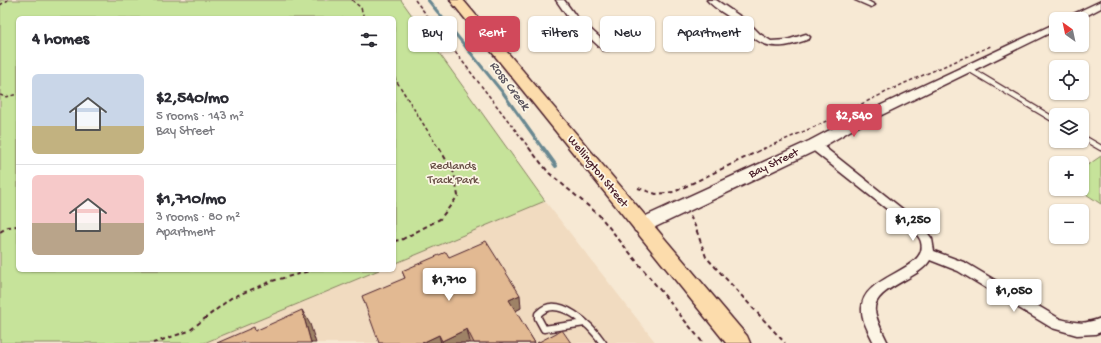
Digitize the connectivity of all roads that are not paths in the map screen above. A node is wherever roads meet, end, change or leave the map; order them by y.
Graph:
1 (456, 0) edge
2 (560, 0) edge
3 (711, 0) edge
4 (859, 0) edge
5 (1098, 0) edge
6 (1101, 3) edge
7 (871, 5) dead end
8 (1084, 12) edge
9 (1049, 29) edge
10 (806, 37) dead end
11 (600, 43) edge
12 (969, 69) junction
13 (1049, 118) edge
14 (1089, 141) edge
15 (814, 145) junction
16 (1101, 148) edge
17 (641, 226) junction
18 (928, 254) junction
19 (585, 323) junction
20 (1101, 324) edge
21 (603, 343) edge
22 (739, 343) edge
23 (881, 343) edge

1 - 17 main road, Wellington Street
2 - 11 street
3 - 10 street
4 - 7 street
5 - 6 street
6 - 8 street
9 - 12 street, Bay Street
12 - 13 lane
12 - 15 street, Bay Street
14 - 16 lane
15 - 17 street, Bay Street
15 - 18 street
17 - 22 main road, Wellington Street
18 - 20 street
18 - 23 street
19 - 19 lane
19 - 21 lane

